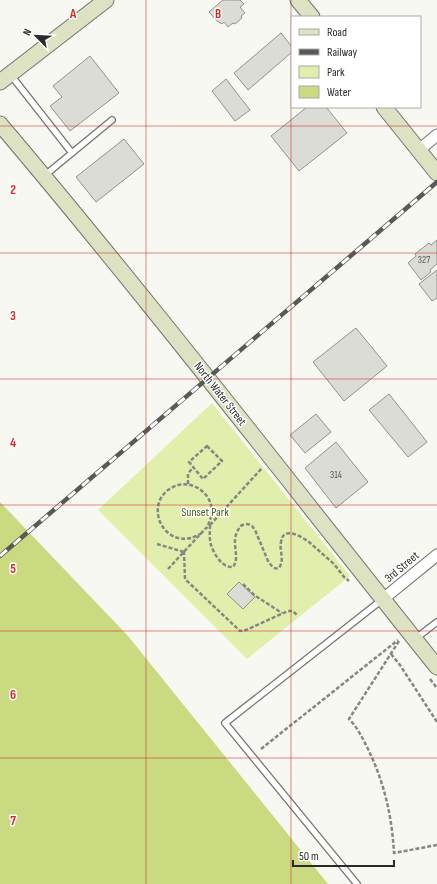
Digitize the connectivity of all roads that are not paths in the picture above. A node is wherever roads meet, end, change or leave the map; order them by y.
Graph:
1 (106, 0) edge
2 (298, 0) edge
3 (311, 16) edge
4 (5, 78) edge
5 (385, 108) edge
6 (112, 120) dead end
7 (0, 124) edge
8 (437, 135) edge
9 (419, 150) junction
10 (72, 153) junction
11 (437, 173) edge
12 (44, 176) junction
13 (437, 555) edge
14 (383, 599) junction
15 (437, 622) edge
16 (415, 639) junction
17 (437, 667) edge
18 (357, 884) edge

1 - 4 street
2 - 3 street
4 - 10 lane
5 - 9 street
6 - 10 lane
7 - 12 street, North Water Street
8 - 9 street
9 - 11 street
10 - 12 lane
12 - 14 street, North Water Street
13 - 14 street, 3rd Street
14 - 16 street, North Water Street
14 - 18 lane
15 - 16 lane
16 - 17 street, North Water Street

